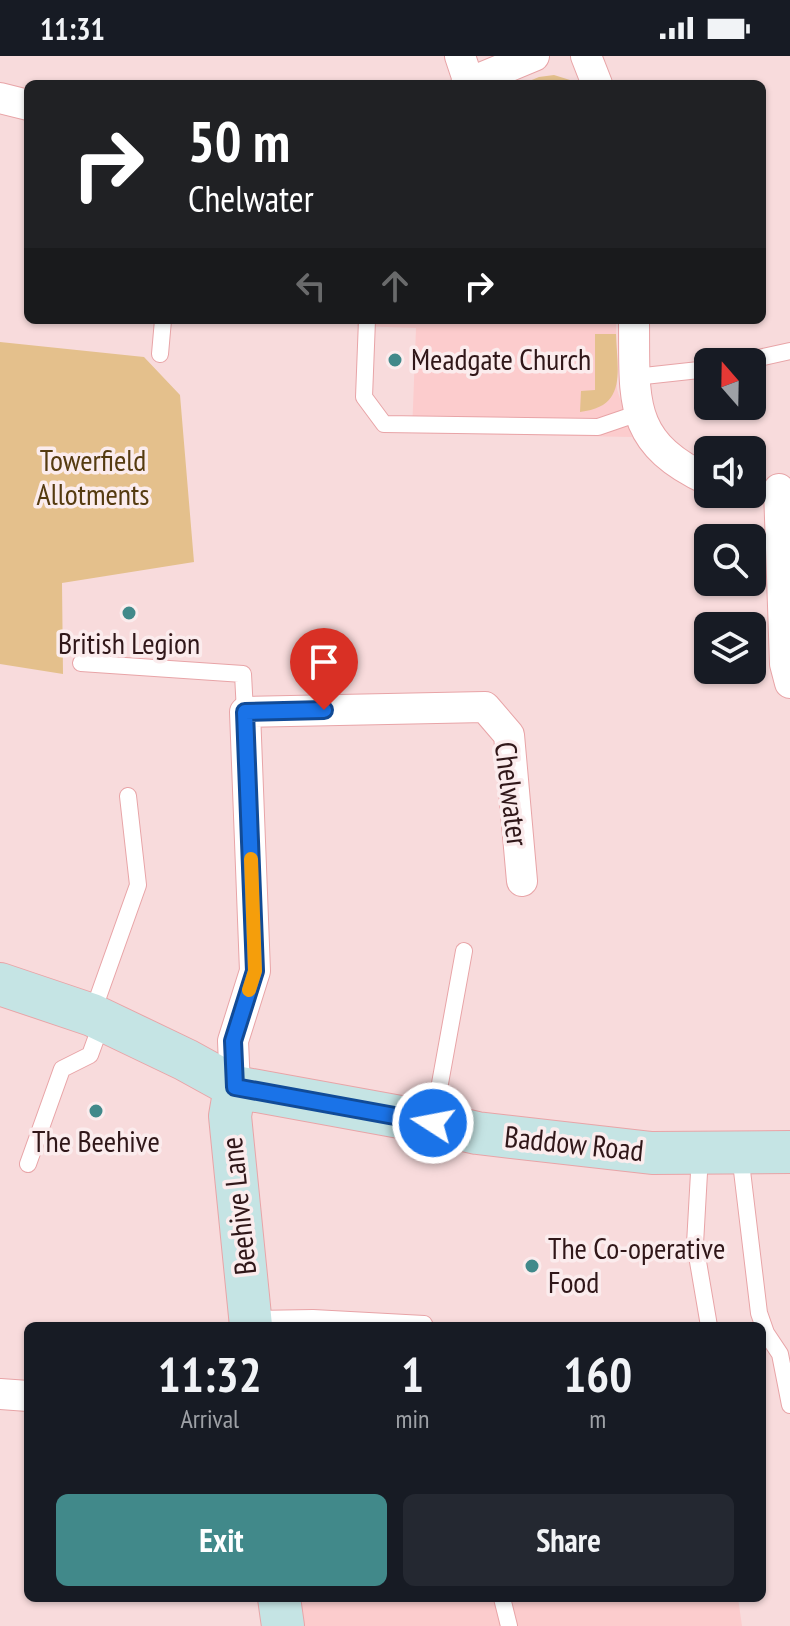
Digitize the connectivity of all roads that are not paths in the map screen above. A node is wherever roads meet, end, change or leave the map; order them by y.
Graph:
1 (534, 56) edge
2 (586, 56) edge
3 (465, 74) edge
4 (595, 80) edge
5 (0, 98) edge
6 (24, 104) edge
7 (163, 324) edge
8 (367, 324) edge
9 (634, 324) edge
10 (790, 351) edge
11 (160, 354) dead end
12 (766, 356) edge
13 (694, 371) edge
14 (635, 377) junction
15 (639, 413) junction
16 (694, 472) edge
17 (774, 488) edge
18 (81, 663) dead end
19 (790, 683) edge
20 (245, 712) junction
21 (128, 796) dead end
22 (522, 881) dead end
23 (464, 951) dead end
24 (0, 984) edge
25 (97, 1018) junction
26 (235, 1087) junction
27 (433, 1123) junction
28 (790, 1152) edge
29 (720, 1153) junction
30 (28, 1164) dead end
31 (250, 1322) edge
32 (387, 1322) edge
33 (708, 1322) edge
34 (762, 1322) edge
35 (766, 1333) edge
36 (0, 1394) edge
37 (24, 1396) edge
38 (790, 1405) edge
39 (280, 1602) edge
40 (503, 1602) edge
41 (283, 1626) edge
42 (509, 1626) edge

1 - 3 street
2 - 4 street
5 - 6 street
7 - 11 lane
8 - 15 lane
9 - 14 street
10 - 12 lane
13 - 14 lane
14 - 15 street
15 - 16 street
17 - 19 street
18 - 20 lane
20 - 22 street, Chelwater
20 - 26 street
21 - 25 lane
23 - 27 lane
24 - 25 street, Baddow Road
25 - 26 street, Baddow Road
25 - 30 lane
26 - 27 street, Baddow Road
26 - 31 street, Beehive Lane
27 - 29 street, Baddow Road
28 - 29 street, Baddow Road
29 - 33 lane
29 - 34 lane
31 - 32 lane
35 - 38 lane
36 - 37 street
39 - 41 street
40 - 42 lane

